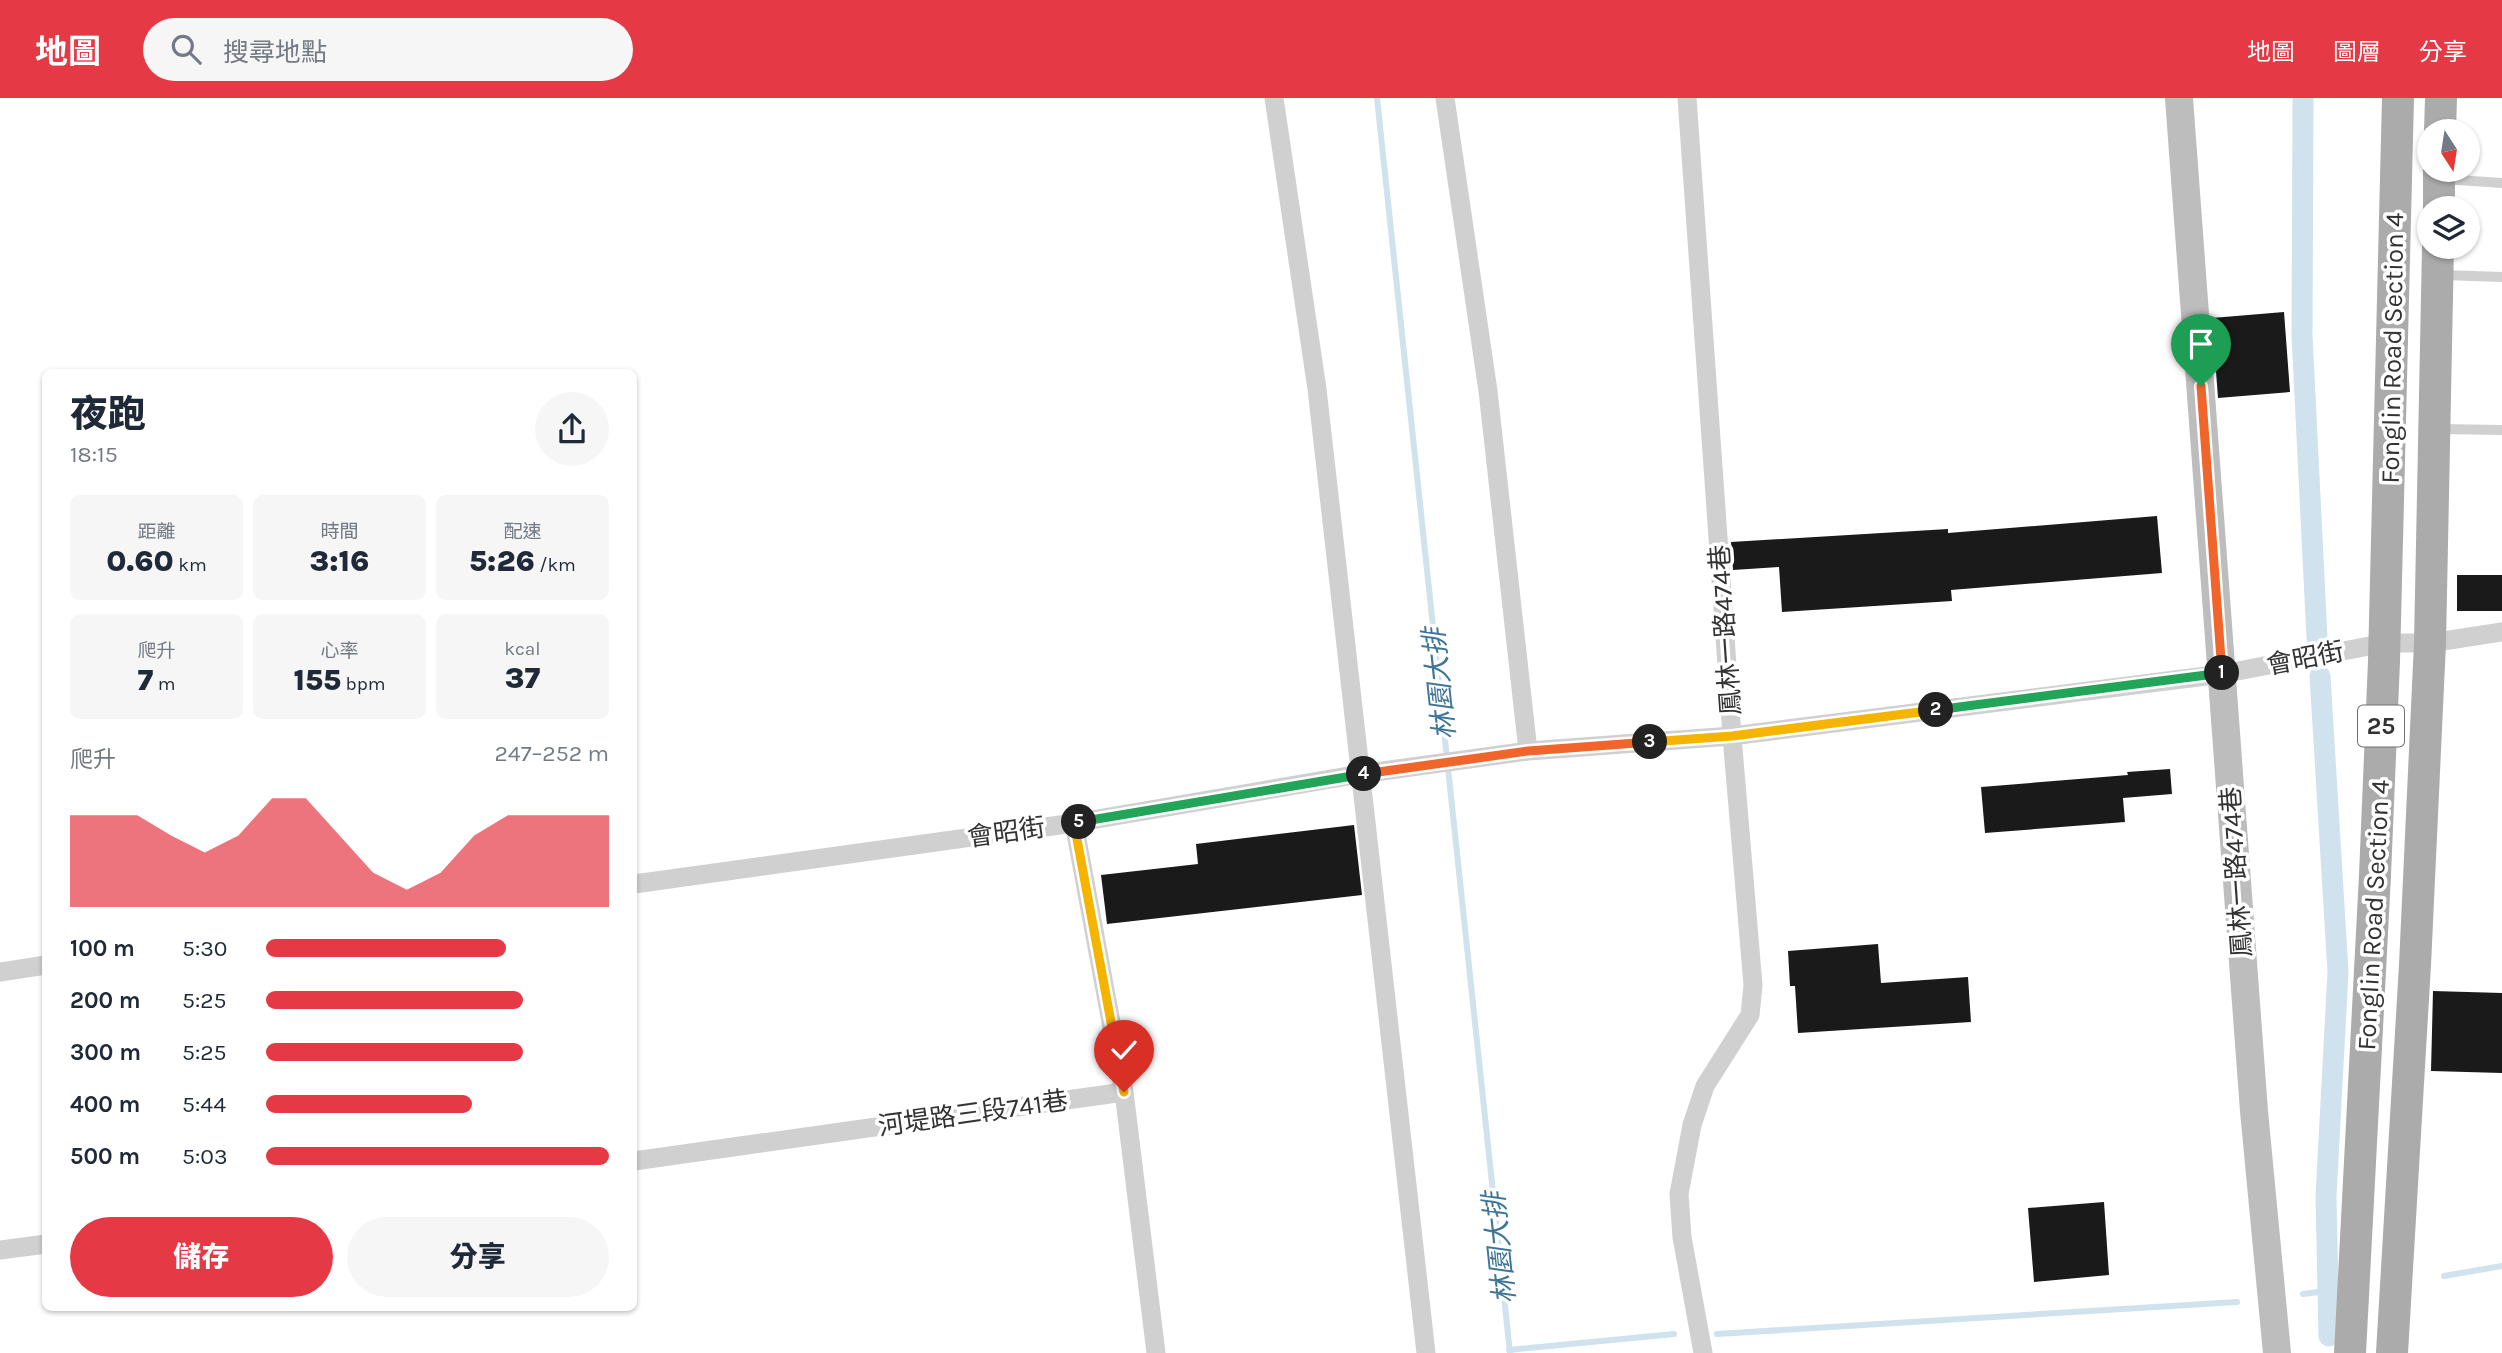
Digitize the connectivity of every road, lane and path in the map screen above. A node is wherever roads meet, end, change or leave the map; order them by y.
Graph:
1 (1274, 98) edge
2 (1445, 98) edge
3 (1687, 98) edge
4 (2179, 98) edge
5 (2398, 98) edge
6 (2441, 98) edge
7 (2440, 119) edge
8 (2502, 183) edge
9 (2439, 186) edge
10 (2438, 261) edge
11 (2502, 277) edge
12 (2434, 429) junction
13 (2502, 430) edge
14 (2502, 632) edge
15 (2385, 643) junction
16 (2430, 643) junction
17 (2222, 674) junction
18 (1732, 736) junction
19 (1520, 752) junction
20 (1368, 773) junction
21 (1074, 823) junction
22 (637, 884) edge
23 (42, 966) edge
24 (0, 972) edge
25 (1124, 1092) junction
26 (637, 1161) edge
27 (42, 1245) edge
28 (0, 1250) edge
29 (1156, 1353) edge
30 (1426, 1353) edge
31 (1703, 1353) edge
32 (2277, 1353) edge
33 (2350, 1353) edge
34 (2392, 1353) edge

1 - 20 street
2 - 19 street
3 - 18 street, 鳳林一路474巷
4 - 17 street, 鳳林一路474巷
5 - 15 main road, Fonglin Road Section 4 / 25
6 - 7 main road
8 - 9 lane
10 - 11 lane
10 - 12 main road, Fonglin Road Section 4 / 25
12 - 13 lane
12 - 16 main road, Fonglin Road Section 4 / 25
14 - 16 street, 會昭街
15 - 16 street, 會昭街
15 - 17 street, 會昭街
15 - 33 main road, Fonglin Road Section 4 / 25
16 - 34 main road, Fonglin Road Section 4 / 25
17 - 18 street, 會昭街
17 - 32 street, 鳳林一路474巷
18 - 19 street, 會昭街
18 - 31 street, 鳳林一路474巷
19 - 20 street, 會昭街
20 - 21 street, 會昭街
20 - 30 street
21 - 22 street, 會昭街
21 - 25 street
23 - 24 street
25 - 26 street, 河堤路三段741巷
25 - 29 street
27 - 28 street

